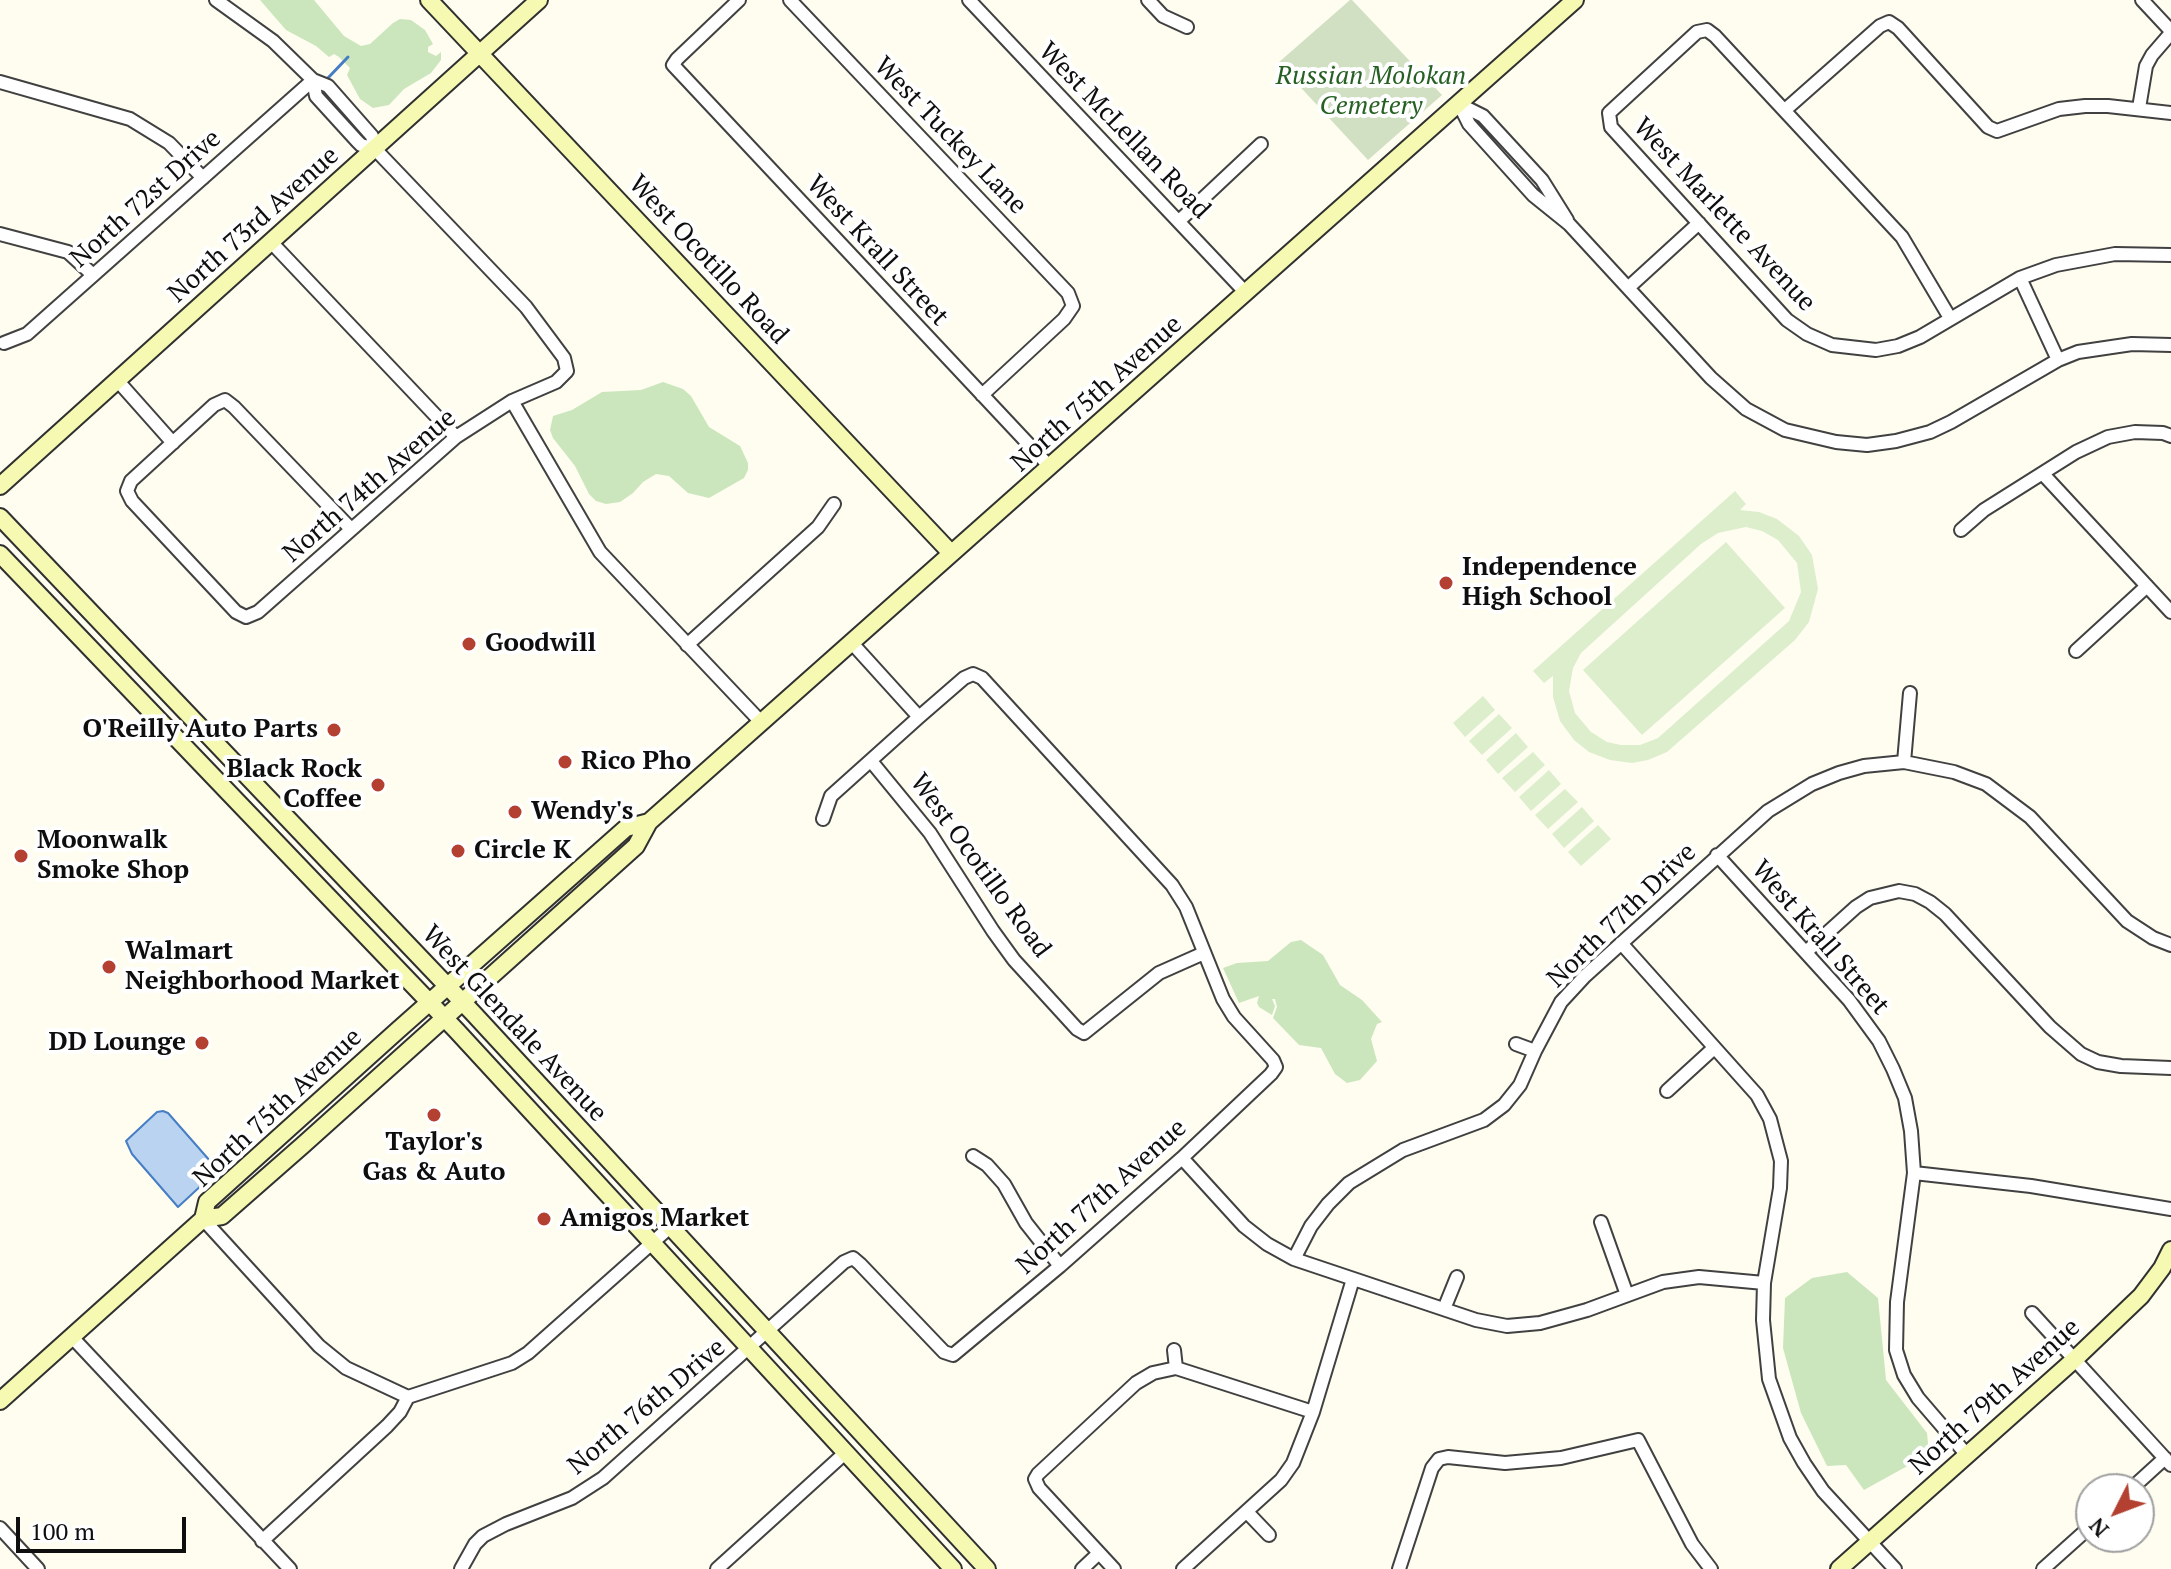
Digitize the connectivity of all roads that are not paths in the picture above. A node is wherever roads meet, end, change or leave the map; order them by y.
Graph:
1 (216, 0) edge
2 (429, 0) edge
3 (539, 0) edge
4 (739, 0) edge
5 (790, 0) edge
6 (969, 0) edge
7 (1148, 0) edge
8 (1575, 0) edge
9 (2142, 0) edge
10 (1187, 27) dead end
11 (2171, 32) edge
12 (479, 53) junction
13 (313, 80) junction
14 (0, 82) edge
15 (1459, 104) junction
16 (2139, 108) junction
17 (1785, 110) junction
18 (2171, 113) edge
19 (1261, 144) dead end
20 (375, 149) junction
21 (203, 178) junction
22 (1179, 221) junction
23 (1699, 223) junction
24 (0, 234) edge
25 (271, 242) junction
26 (2171, 255) edge
27 (93, 275) junction
28 (2020, 278) junction
29 (1629, 287) junction
30 (1246, 293) junction
31 (1950, 318) junction
32 (4, 343) dead end
33 (2171, 345) edge
34 (2058, 360) junction
35 (117, 380) junction
36 (982, 395) junction
37 (512, 401) junction
38 (2171, 436) edge
39 (456, 437) junction
40 (173, 443) junction
41 (1050, 467) junction
42 (2043, 474) junction
43 (0, 486) edge
44 (834, 504) dead end
45 (0, 517) edge
46 (351, 529) junction
47 (1961, 530) dead end
48 (951, 553) junction
49 (0, 554) edge
50 (2147, 586) junction
51 (2171, 612) edge
52 (851, 642) junction
53 (687, 645) junction
54 (2076, 651) dead end
55 (1910, 693) dead end
56 (919, 717) junction
57 (761, 722) junction
58 (871, 761) junction
59 (1904, 762) junction
60 (823, 819) dead end
61 (649, 822) junction
62 (1717, 855) junction
63 (1621, 943) junction
64 (2171, 945) edge
65 (1806, 952) junction
66 (1204, 953) junction
67 (448, 987) junction
68 (462, 1002) junction
69 (429, 1003) junction
70 (444, 1018) junction
71 (1516, 1044) dead end
72 (1714, 1048) junction
73 (1535, 1051) junction
74 (2171, 1068) edge
75 (1667, 1091) dead end
76 (973, 1156) dead end
77 (1182, 1158) junction
78 (1914, 1173) junction
79 (2171, 1209) edge
80 (203, 1219) junction
81 (1601, 1222) dead end
82 (670, 1227) junction
83 (652, 1244) junction
84 (2171, 1250) edge
85 (1294, 1259) junction
86 (1060, 1266) junction
87 (2167, 1270) edge
88 (1457, 1277) dead end
89 (1353, 1279) junction
90 (1764, 1283) junction
91 (1627, 1295) junction
92 (1444, 1309) junction
93 (2032, 1313) dead end
94 (768, 1332) junction
95 (71, 1336) junction
96 (749, 1349) junction
97 (1174, 1350) dead end
98 (953, 1355) joint
99 (2075, 1359) junction
100 (1176, 1368) junction
101 (408, 1397) junction
102 (0, 1401) edge
103 (1313, 1412) junction
104 (845, 1453) junction
105 (1967, 1455) junction
106 (2168, 1461) edge
107 (1247, 1512) junction
108 (0, 1528) edge
109 (1269, 1535) dead end
110 (2075, 1540) edge
111 (262, 1541) junction
112 (1869, 1542) junction
113 (1099, 1553) junction
114 (38, 1569) edge
115 (290, 1569) edge
116 (461, 1569) edge
117 (717, 1569) edge
118 (953, 1569) edge
119 (987, 1569) edge
120 (1082, 1569) edge
121 (1114, 1569) edge
122 (1183, 1569) edge
123 (1399, 1569) edge
124 (1711, 1569) edge
125 (1839, 1569) edge
126 (1895, 1569) edge
127 (2043, 1569) edge

1 - 13 street
2 - 12 main road, West Ocotillo Road
3 - 12 main road, North 73rd Avenue
4 - 36 street, West Krall Street
5 - 36 street, West Tuckey Lane
6 - 22 street, West McLellan Road
7 - 10 street
8 - 15 main road, North 75th Avenue
9 - 11 street
11 - 16 street
12 - 20 main road, North 73rd Avenue
12 - 48 main road, West Ocotillo Road
13 - 20 street
13 - 21 street, North 72st Drive
14 - 21 street
15 - 29 street
15 - 30 main road, North 75th Avenue
16 - 17 street
16 - 18 street
17 - 23 street, West Marlette Avenue
17 - 31 street
19 - 22 street
20 - 25 main road, North 73rd Avenue
20 - 37 street, North 74th Avenue
21 - 27 street, North 72st Drive
22 - 30 street, West McLellan Road
23 - 29 street
23 - 31 street, West Marlette Avenue
24 - 27 street
25 - 35 main road, North 73rd Avenue
25 - 39 street
26 - 28 street, West Marlette Avenue
27 - 32 street, North 72st Drive
28 - 31 street, West Marlette Avenue
28 - 34 street
29 - 34 street
30 - 41 main road, North 75th Avenue
33 - 34 street
35 - 40 street
35 - 43 main road, North 73rd Avenue
36 - 41 street, West Krall Street
37 - 39 street, North 74th Avenue
37 - 53 street
38 - 42 street
39 - 46 street, North 74th Avenue
40 - 46 street
40 - 46 street, North 74th Avenue
41 - 48 main road, North 75th Avenue
42 - 47 street
42 - 50 street
44 - 53 street
45 - 67 main road, West Glendale Avenue
48 - 52 main road, North 75th Avenue
49 - 69 main road, West Glendale Avenue
50 - 51 street
50 - 54 street
52 - 56 street
52 - 57 main road, North 75th Avenue
53 - 57 street
55 - 59 street
56 - 58 street
56 - 66 street
57 - 61 main road, North 75th Avenue
58 - 60 street
58 - 66 street, West Ocotillo Road
59 - 62 street, North 77th Drive
59 - 64 street, North 77th Drive
61 - 67 main road, North 75th Avenue
61 - 68 main road, North 75th Avenue
62 - 63 street, North 77th Drive
62 - 65 street, West Krall Street
63 - 72 street
63 - 73 street, North 77th Drive
65 - 74 street
65 - 78 street, West Krall Street
66 - 77 street, North 77th Avenue
67 - 68 main road, West Glendale Avenue
67 - 69 main road, North 75th Avenue
68 - 70 main road, North 75th Avenue
68 - 82 main road, West Glendale Avenue
69 - 70 main road, West Glendale Avenue
69 - 80 main road, North 75th Avenue
70 - 80 main road, North 75th Avenue
70 - 83 main road, West Glendale Avenue
71 - 73 street
72 - 75 street
72 - 90 street
73 - 85 street, North 77th Drive
76 - 86 street
77 - 85 street
77 - 86 street, North 77th Avenue
78 - 79 street
78 - 105 street, West Krall Street
80 - 95 main road, North 75th Avenue
80 - 101 street
81 - 91 street
82 - 83 street
82 - 94 main road, West Glendale Avenue
83 - 96 main road, West Glendale Avenue
83 - 101 street
84 - 87 main road, North 79th Avenue
85 - 89 street
86 - 98 street, North 77th Avenue
87 - 99 main road, North 79th Avenue
88 - 92 street
89 - 92 street
89 - 103 street
90 - 91 street
90 - 112 street
91 - 92 street
93 - 99 street
94 - 96 street, North 76th Drive
94 - 98 street, North 76th Drive
94 - 119 main road, West Glendale Avenue
95 - 102 main road, North 75th Avenue
95 - 111 street
96 - 104 main road, West Glendale Avenue
96 - 116 street, North 76th Drive
97 - 100 street
99 - 105 main road, North 79th Avenue
99 - 106 street
100 - 103 street
100 - 113 street
101 - 111 street
103 - 107 street
104 - 117 street
104 - 118 main road, West Glendale Avenue
105 - 112 main road, North 79th Avenue
107 - 109 street
107 - 122 street
108 - 114 street
110 - 127 street
111 - 115 street
112 - 125 main road, North 79th Avenue
112 - 126 street
113 - 120 street
113 - 121 street
123 - 124 street

